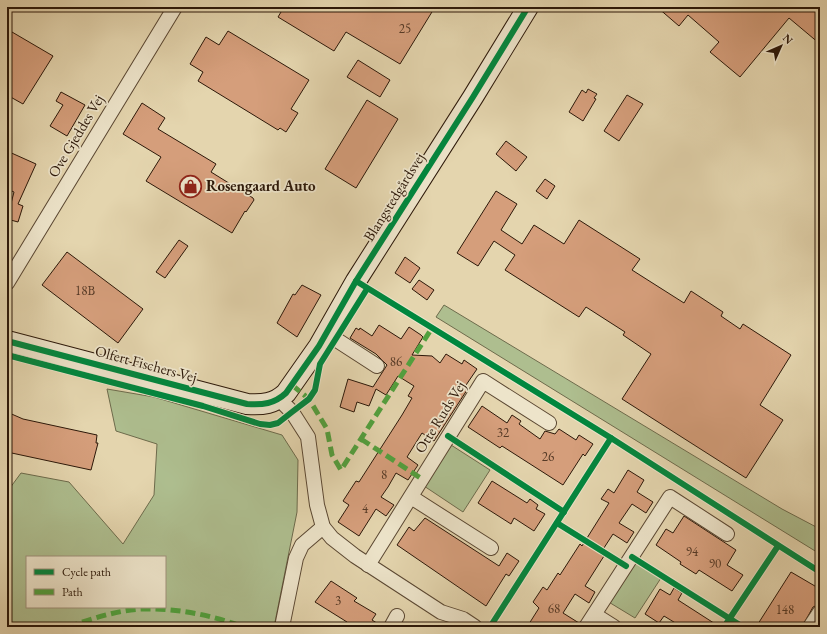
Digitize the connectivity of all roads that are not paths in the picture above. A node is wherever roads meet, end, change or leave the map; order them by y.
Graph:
1 (175, 7) edge
2 (528, 7) edge
3 (7, 283) edge
4 (326, 333) junction
5 (7, 342) edge
6 (377, 366) dead end
7 (279, 399) junction
8 (549, 423) dead end
9 (410, 497) junction
10 (323, 527) junction
11 (728, 534) dead end
12 (491, 548) dead end
13 (368, 565) junction
14 (820, 612) edge
15 (595, 615) junction
16 (282, 627) edge
17 (475, 627) edge
18 (586, 627) edge
19 (614, 627) edge
20 (810, 627) edge

1 - 3 street, Ove Gjeddes Vej
2 - 4 street, Blangstedgårdsvej
4 - 6 street
4 - 7 street, Blangstedgårdsvej
5 - 7 street, Olfert Fischers Vej
7 - 10 street
8 - 9 street, Otte Ruds Vej
9 - 12 street
9 - 13 street, Otte Ruds Vej
10 - 13 street
10 - 16 street
11 - 15 street
13 - 17 street
14 - 20 street
15 - 18 street
15 - 19 street

